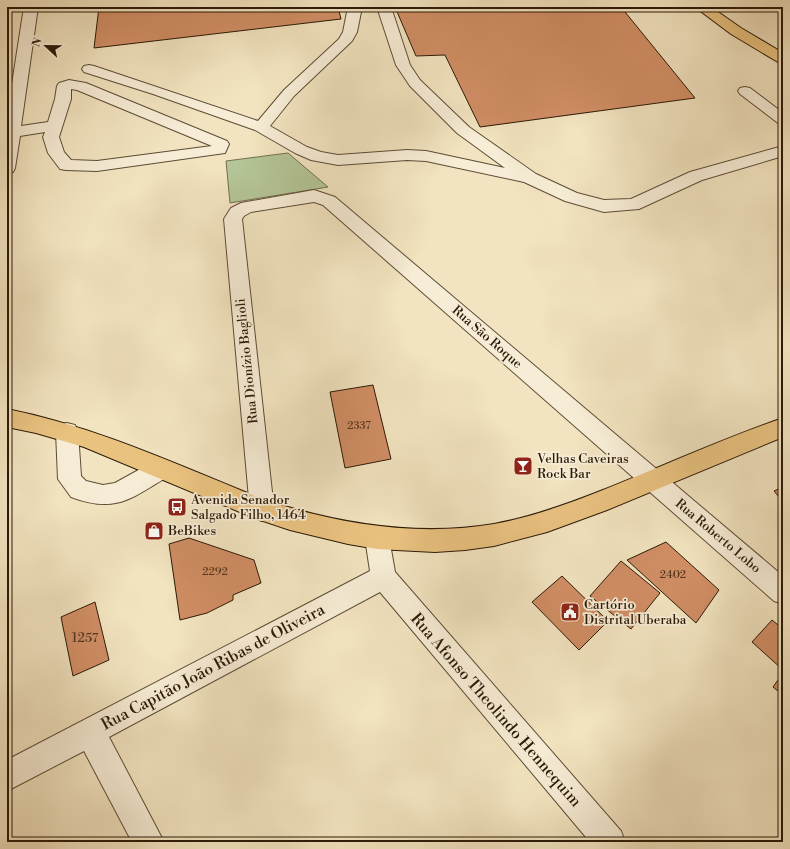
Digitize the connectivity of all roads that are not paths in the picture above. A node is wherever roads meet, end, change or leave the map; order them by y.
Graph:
1 (31, 7) edge
2 (355, 7) edge
3 (384, 7) edge
4 (702, 7) edge
5 (783, 59) edge
6 (89, 69) dead end
7 (745, 91) dead end
8 (783, 120) edge
9 (261, 127) junction
10 (53, 132) junction
11 (12, 138) junction
12 (783, 151) edge
13 (7, 168) edge
14 (530, 178) junction
15 (236, 212) joint
16 (7, 418) edge
17 (783, 427) edge
18 (67, 432) junction
19 (162, 469) junction
20 (652, 480) junction
21 (262, 510) junction
22 (377, 538) junction
23 (383, 577) junction
24 (783, 592) edge
25 (90, 732) junction
26 (7, 776) edge
27 (149, 842) edge
28 (610, 842) edge

1 - 11 street
2 - 9 street
3 - 14 street
4 - 5 main road
6 - 9 street
7 - 8 street
9 - 14 street
10 - 10 street
10 - 11 street
11 - 13 street
12 - 14 street
15 - 20 street, Rua São Roque
15 - 21 street, Rua Dionízio Baglioli
16 - 18 main road
17 - 20 main road
18 - 19 main road
18 - 19 street
19 - 21 main road
20 - 22 main road
20 - 24 street, Rua Roberto Lobo
21 - 22 main road
22 - 23 street
23 - 25 street, Rua Capitão João Ribas de Oliveira
23 - 28 street, Rua Afonso Theolindo Hennequim
25 - 26 street, Rua Capitão João Ribas de Oliveira
25 - 27 street

